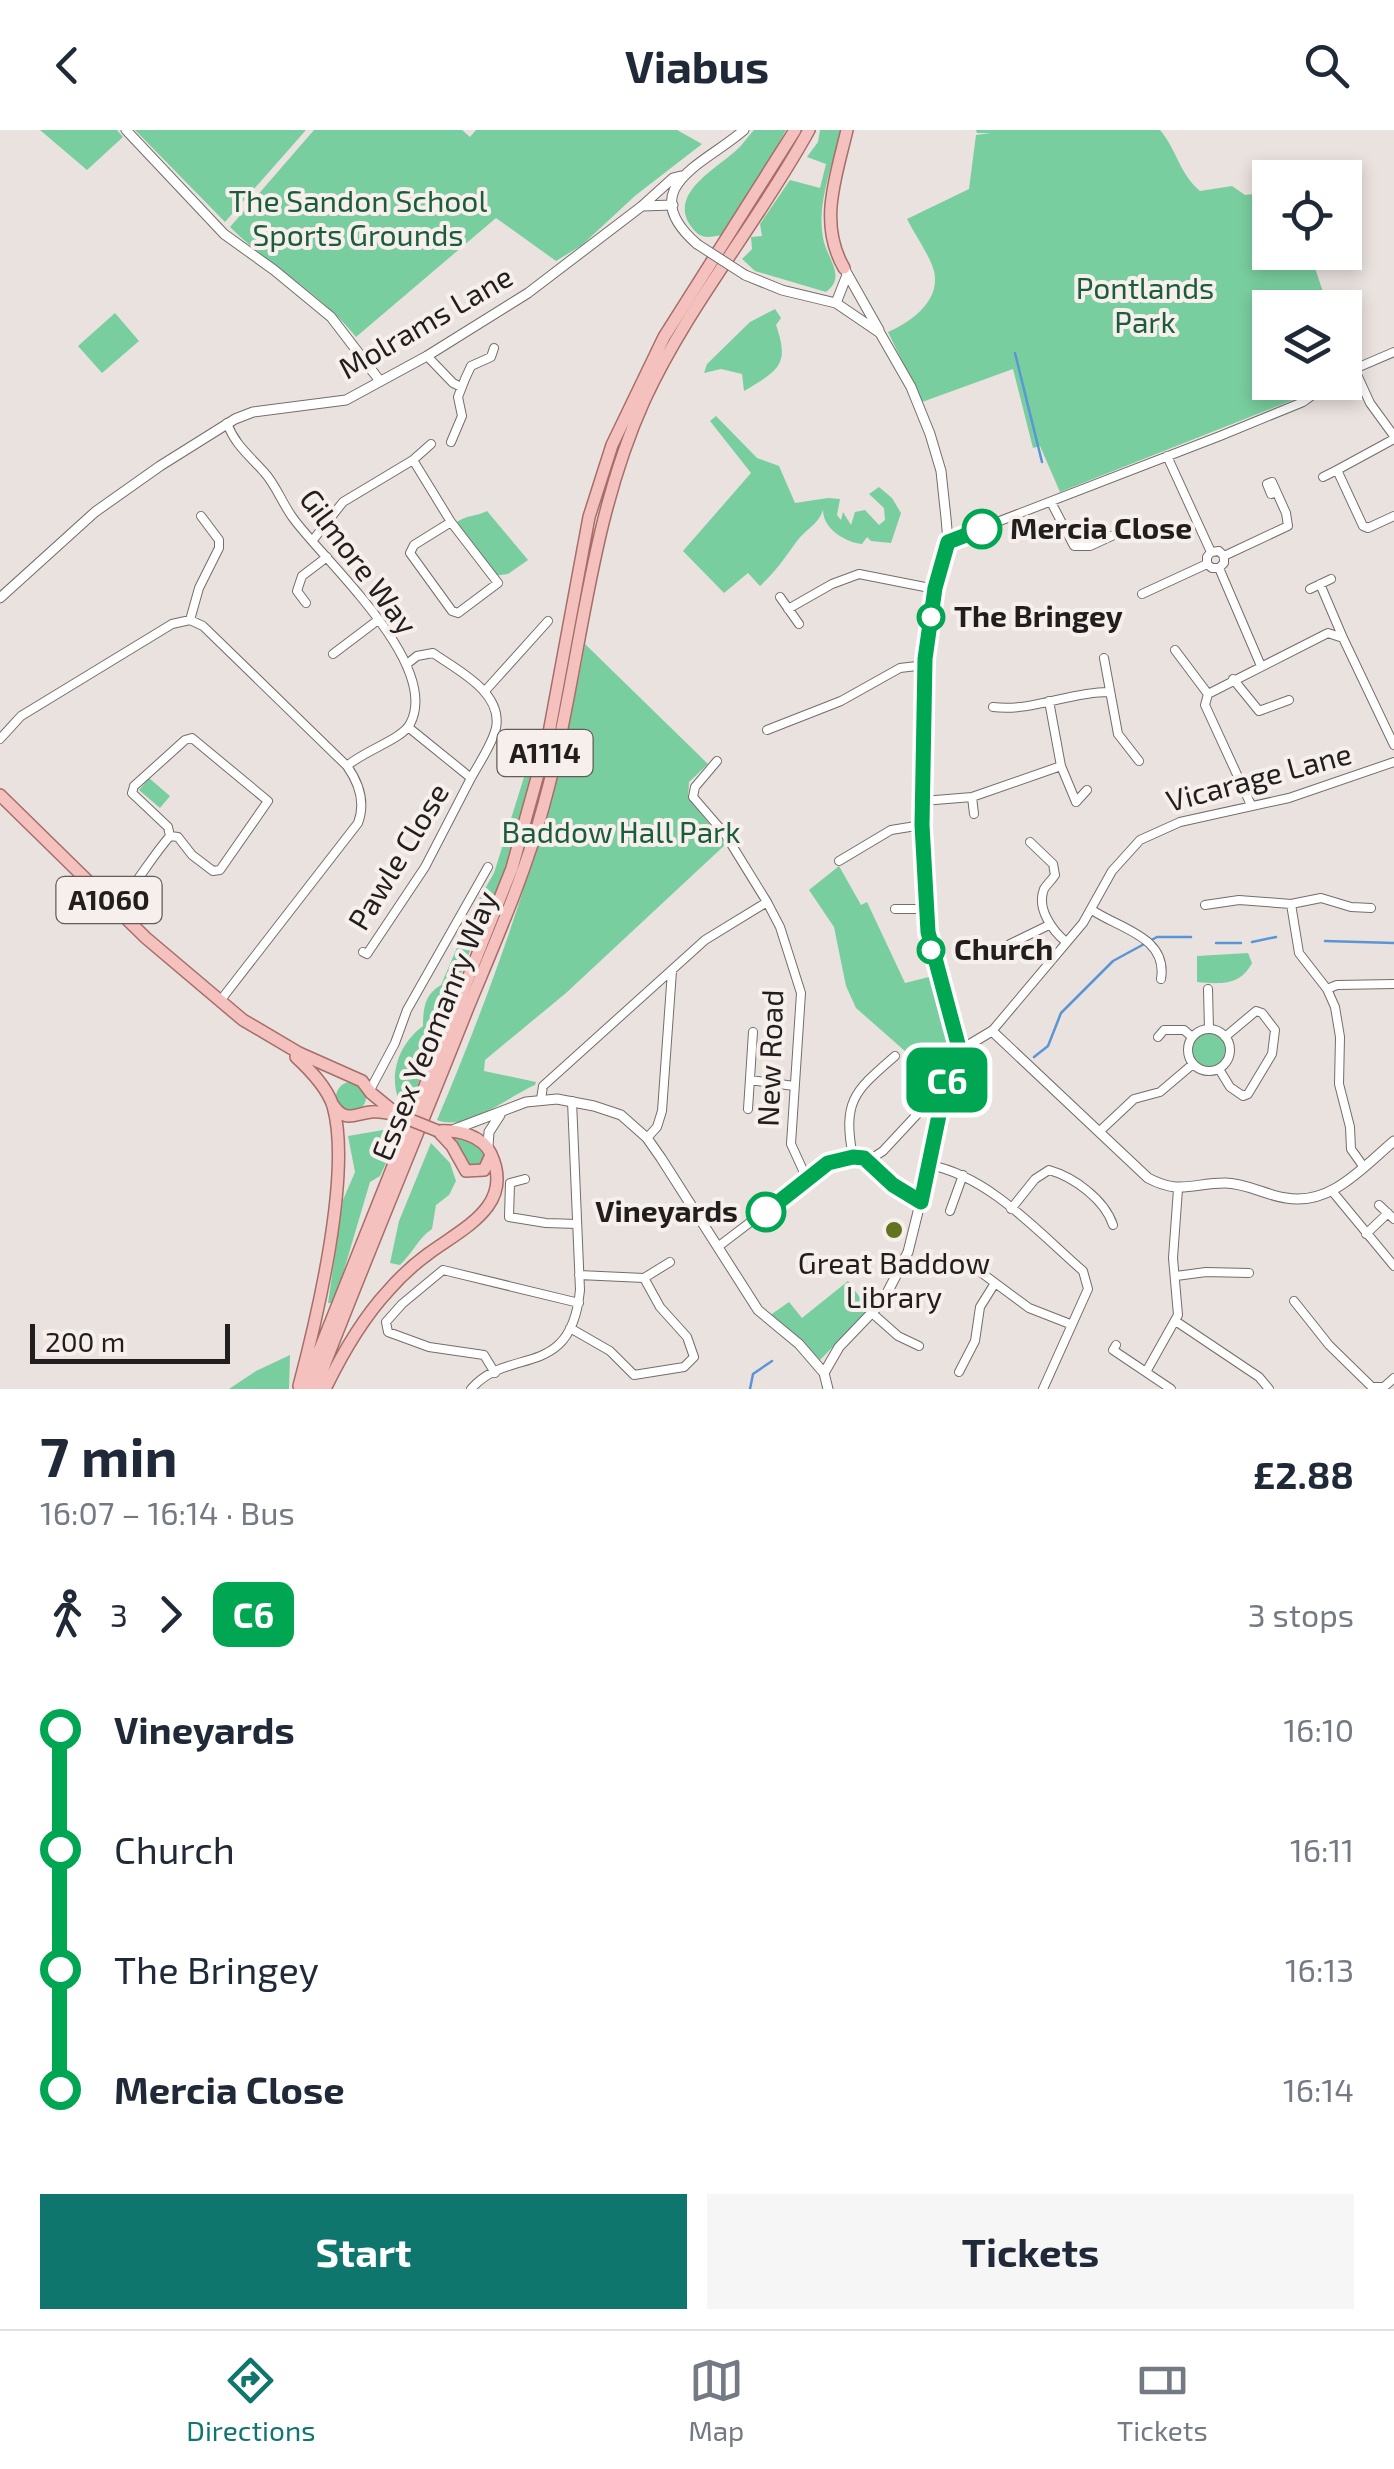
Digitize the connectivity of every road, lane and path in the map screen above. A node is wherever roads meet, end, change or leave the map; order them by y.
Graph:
1 (126, 130) edge
2 (744, 130) edge
3 (795, 130) edge
4 (809, 130) edge
5 (847, 130) edge
6 (681, 176) junction
7 (673, 205) junction
8 (642, 206) junction
9 (846, 271) junction
10 (836, 303) junction
11 (880, 333) junction
12 (494, 348) dead end
13 (1394, 355) edge
14 (426, 356) junction
15 (1362, 366) edge
16 (380, 381) junction
17 (462, 387) junction
18 (1362, 390) edge
19 (1306, 400) edge
20 (227, 423) junction
21 (1394, 437) edge
22 (451, 442) dead end
23 (431, 444) dead end
24 (1167, 456) junction
25 (413, 460) junction
26 (1337, 470) junction
27 (1323, 477) dead end
28 (1276, 492) dead end
29 (1052, 504) junction
30 (205, 516) dead end
31 (1394, 516) edge
32 (451, 522) junction
33 (1116, 534) dead end
34 (313, 540) junction
35 (948, 542) junction
36 (1211, 552) junction
37 (1224, 556) junction
38 (327, 557) junction
39 (1207, 564) junction
40 (1219, 568) junction
41 (1330, 579) dead end
42 (1320, 584) junction
43 (935, 588) junction
44 (1310, 589) dead end
45 (1142, 594) dead end
46 (780, 597) dead end
47 (0, 598) edge
48 (306, 603) dead end
49 (788, 609) junction
50 (190, 620) junction
51 (378, 620) junction
52 (548, 620) dead end
53 (799, 624) dead end
54 (1343, 638) junction
55 (338, 653) dead end
56 (1176, 657) dead end
57 (1104, 658) dead end
58 (407, 664) junction
59 (924, 665) junction
60 (1261, 666) junction
61 (1233, 680) junction
62 (485, 691) junction
63 (1108, 692) junction
64 (1208, 694) junction
65 (1049, 702) junction
66 (993, 707) dead end
67 (1289, 711) dead end
68 (408, 727) junction
69 (767, 730) dead end
70 (0, 740) edge
71 (1394, 745) edge
72 (717, 761) dead end
73 (1138, 761) dead end
74 (1394, 762) edge
75 (347, 766) junction
76 (1062, 766) junction
77 (471, 778) junction
78 (1086, 790) dead end
79 (0, 795) edge
80 (972, 797) junction
81 (922, 801) junction
82 (1250, 805) junction
83 (974, 814) dead end
84 (922, 825) junction
85 (170, 836) junction
86 (1030, 842) dead end
87 (1048, 842) dead end
88 (1040, 851) junction
89 (844, 855) dead end
90 (488, 866) dead end
91 (767, 902) junction
92 (1291, 904) junction
93 (116, 907) junction
94 (1209, 908) dead end
95 (1371, 908) dead end
96 (895, 909) dead end
97 (927, 909) junction
98 (1092, 910) junction
99 (1049, 925) junction
100 (1066, 942) junction
101 (363, 952) dead end
102 (1006, 956) dead end
103 (672, 971) junction
104 (1163, 974) dead end
105 (1394, 984) edge
106 (1208, 989) dead end
107 (1327, 989) junction
108 (220, 1001) junction
109 (1208, 1029) junction
110 (992, 1030) junction
111 (752, 1032) dead end
112 (1192, 1036) junction
113 (1158, 1037) dead end
114 (1225, 1037) junction
115 (273, 1039) junction
116 (957, 1052) junction
117 (895, 1056) dead end
118 (1193, 1064) junction
119 (382, 1065) junction
120 (1219, 1068) junction
121 (356, 1079) junction
122 (750, 1080) junction
123 (794, 1086) junction
124 (944, 1091) junction
125 (370, 1092) junction
126 (541, 1098) junction
127 (572, 1102) junction
128 (332, 1103) junction
129 (748, 1108) dead end
130 (506, 1109) junction
131 (365, 1112) junction
132 (398, 1115) junction
133 (1100, 1130) junction
134 (443, 1131) junction
135 (647, 1138) junction
136 (1394, 1141) edge
137 (490, 1151) junction
138 (853, 1157) junction
139 (868, 1161) junction
140 (930, 1165) junction
141 (1364, 1166) junction
142 (963, 1175) junction
143 (807, 1178) junction
144 (525, 1179) dead end
145 (1178, 1189) junction
146 (1332, 1191) junction
147 (921, 1202) junction
148 (1381, 1204) dead end
149 (1011, 1209) junction
150 (950, 1211) dead end
151 (1391, 1216) edge
152 (577, 1224) junction
153 (1113, 1224) dead end
154 (1366, 1234) junction
155 (719, 1246) junction
156 (670, 1262) dead end
157 (1394, 1266) edge
158 (979, 1271) dead end
159 (1248, 1273) dead end
160 (579, 1276) junction
161 (1176, 1276) junction
162 (644, 1278) junction
163 (995, 1282) junction
164 (1012, 1295) junction
165 (1294, 1301) dead end
166 (578, 1303) junction
167 (1002, 1306) dead end
168 (872, 1313) junction
169 (1177, 1322) junction
170 (1070, 1324) junction
171 (570, 1328) junction
172 (1116, 1345) dead end
173 (918, 1346) dead end
174 (964, 1362) junction
175 (974, 1367) dead end
176 (959, 1372) dead end
177 (1146, 1372) junction
178 (495, 1373) junction
179 (824, 1373) junction
180 (1394, 1378) edge
181 (301, 1389) edge
182 (315, 1389) edge
183 (325, 1389) edge
184 (471, 1389) edge
185 (828, 1389) edge
186 (1043, 1389) edge
187 (1171, 1389) edge
188 (1269, 1389) edge

1 - 16 street
2 - 6 street, Molrams Lane
3 - 181 main road, Essex Yeomanry Way / A1114
4 - 182 main road, Essex Yeomanry Way / A1114
5 - 9 main road
6 - 7 street
6 - 8 street, Molrams Lane
7 - 8 street
7 - 10 street, bridge
8 - 14 street, Molrams Lane
9 - 10 street
9 - 11 street
10 - 11 street
11 - 35 street
12 - 17 street
13 - 15 street
14 - 16 street, Molrams Lane
14 - 17 street
16 - 20 street, Molrams Lane
17 - 22 street
18 - 21 street
19 - 24 street
20 - 34 street, Gilmore Way
20 - 47 street, Molrams Lane
21 - 26 street
23 - 25 street
24 - 29 street
24 - 36 street
25 - 32 street
25 - 34 street
26 - 27 street
26 - 31 street
28 - 37 street
29 - 33 street
29 - 35 street
30 - 50 street
32 - 32 street
34 - 38 street, Gilmore Way
35 - 43 street
36 - 37 street
36 - 39 street
37 - 40 street
38 - 48 street
38 - 51 street, Gilmore Way
39 - 40 street
39 - 45 street
40 - 60 street
41 - 42 street
42 - 44 street
42 - 54 street
43 - 49 street
43 - 59 street
46 - 49 street
49 - 53 street
50 - 70 street
50 - 75 street
51 - 55 street
51 - 58 street, Gilmore Way
52 - 62 street
54 - 60 street
54 - 71 street
56 - 64 street
57 - 63 street
58 - 62 street
58 - 68 street, Gilmore Way
59 - 69 street
59 - 81 street
60 - 61 street
61 - 64 street
61 - 67 street
62 - 77 street, Pawle Close
63 - 65 street
63 - 73 street
64 - 82 street
65 - 66 street
65 - 76 street
68 - 75 street
68 - 77 street
72 - 91 street, New Road
74 - 82 street, Vicarage Lane
75 - 108 street
76 - 78 street
76 - 80 street
77 - 101 street, Pawle Close
79 - 93 main road, A1060
80 - 81 street
80 - 83 street
81 - 84 street
82 - 98 street, Vicarage Lane
84 - 89 street
84 - 97 street
85 - 85 street
85 - 93 street
86 - 88 street
87 - 88 street
88 - 99 street
90 - 119 street
91 - 103 street
91 - 123 street, New Road
92 - 94 street
92 - 95 street
92 - 107 street
93 - 108 main road, A1060
96 - 97 street
97 - 116 street
98 - 100 street, Vicarage Lane
98 - 104 street
99 - 100 street
99 - 102 street
100 - 110 street, Vicarage Lane
103 - 126 street
103 - 135 street
105 - 107 street
106 - 109 street
107 - 141 street
108 - 115 main road, A1060
109 - 112 street
109 - 114 street
110 - 116 street
110 - 133 street
111 - 122 street
112 - 113 street
112 - 118 street
114 - 120 street
114 - 120 street
115 - 121 main road, A1060
115 - 128 main road, A1060
116 - 124 street
117 - 138 street
118 - 120 street
118 - 133 street
119 - 121 street
119 - 125 street
121 - 125 main road
121 - 128 main road
122 - 123 street
122 - 129 street
123 - 143 street, New Road
124 - 139 street
124 - 140 street
125 - 131 main road
125 - 132 main road
126 - 127 street
126 - 130 street
127 - 135 street
127 - 152 street
128 - 131 main road
128 - 181 main road
130 - 134 street
130 - 137 street
131 - 132 main road
132 - 134 main road, bridge
133 - 145 street
134 - 137 main road
134 - 137 main road
135 - 155 street
136 - 141 street
137 - 183 main road
138 - 139 street
138 - 143 street
139 - 147 street
140 - 142 street
140 - 147 street
141 - 146 street
142 - 149 street
142 - 150 street
143 - 155 street
144 - 152 street
145 - 146 street
145 - 161 street
146 - 154 street
147 - 168 street
148 - 151 street
149 - 153 street
149 - 170 street
151 - 154 street
152 - 160 street
154 - 157 street
155 - 179 street
156 - 162 street
158 - 163 street
159 - 161 street
160 - 162 street
160 - 166 street
161 - 169 street
162 - 171 street
163 - 164 street
163 - 174 street
164 - 167 street
164 - 170 street
165 - 180 street
166 - 171 street
166 - 178 street
168 - 173 street
168 - 179 street
169 - 177 street
169 - 188 street
170 - 186 street
171 - 178 street
172 - 177 street
174 - 175 street
174 - 176 street
177 - 187 street
178 - 184 street
179 - 185 street

